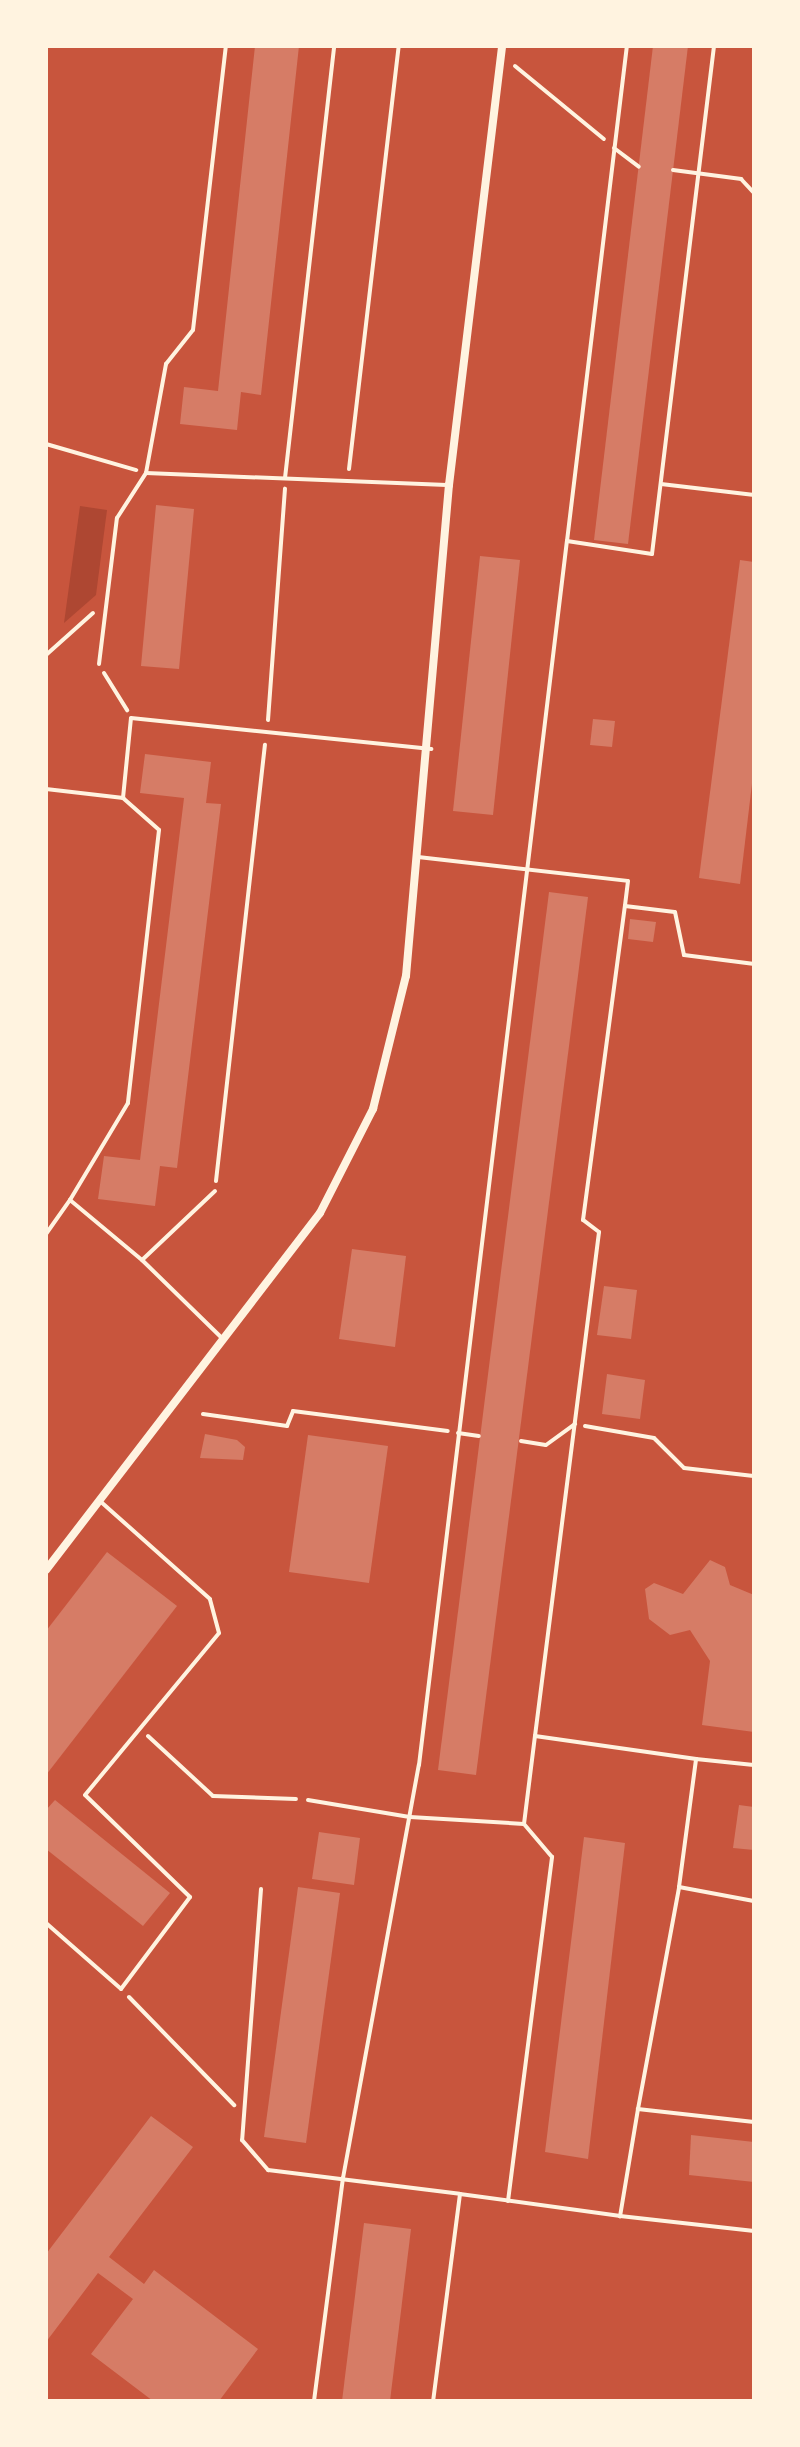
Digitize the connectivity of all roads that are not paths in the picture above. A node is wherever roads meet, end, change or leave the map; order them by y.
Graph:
1 (226, 46) edge
2 (334, 46) edge
3 (627, 46) edge
4 (714, 46) edge
5 (501, 50) edge
6 (614, 148) junction
7 (639, 167) dead end
8 (673, 170) dead end
9 (698, 174) junction
10 (754, 193) edge
11 (146, 473) junction
12 (285, 478) junction
13 (660, 484) junction
14 (449, 485) junction
15 (754, 495) edge
16 (567, 541) junction
17 (99, 664) road end
18 (431, 749) junction
19 (46, 789) edge
20 (123, 798) junction
21 (417, 857) junction
22 (531, 869) junction
23 (625, 906) junction
24 (754, 964) edge
25 (215, 1191) road end
26 (70, 1200) junction
27 (46, 1234) edge
28 (142, 1260) junction
29 (222, 1338) junction
30 (575, 1424) junction
31 (458, 1433) junction
32 (479, 1436) dead end
33 (521, 1441) dead end
34 (100, 1501) junction
35 (46, 1570) edge
36 (535, 1736) junction
37 (696, 1759) junction
38 (754, 1765) edge
39 (308, 1800) road end
40 (410, 1817) junction
41 (524, 1824) junction
42 (679, 1887) junction
43 (261, 1889) dead end
44 (754, 1901) edge
45 (46, 1923) edge
46 (638, 2109) junction
47 (754, 2122) edge
48 (343, 2178) junction
49 (460, 2194) junction
50 (508, 2201) junction
51 (620, 2216) junction
52 (754, 2231) edge
53 (314, 2401) edge
54 (433, 2401) edge

1 - 11 lane
2 - 12 lane
3 - 6 lane
4 - 9 lane
5 - 14 street
6 - 7 lane
6 - 16 lane
8 - 9 lane
9 - 10 lane
9 - 13 lane
11 - 12 lane
11 - 17 lane
12 - 14 lane
13 - 15 lane
13 - 16 lane
14 - 18 street
16 - 22 lane
18 - 20 lane
18 - 21 street
19 - 20 lane
20 - 26 lane
21 - 22 lane
21 - 29 street
22 - 23 lane
22 - 31 lane
23 - 24 lane
23 - 30 lane
25 - 28 lane
26 - 27 lane
26 - 28 lane
28 - 29 lane
29 - 34 street
30 - 33 lane
30 - 36 lane
31 - 32 lane
31 - 40 lane
34 - 35 street
34 - 45 lane
36 - 37 lane
36 - 41 lane
37 - 38 lane
37 - 42 lane
39 - 40 lane
40 - 41 lane
40 - 48 lane
41 - 50 lane
42 - 44 lane
42 - 46 lane
43 - 48 lane
46 - 47 lane
46 - 51 lane
48 - 49 lane
48 - 53 lane
49 - 50 lane
49 - 54 lane
50 - 51 lane
51 - 52 lane

